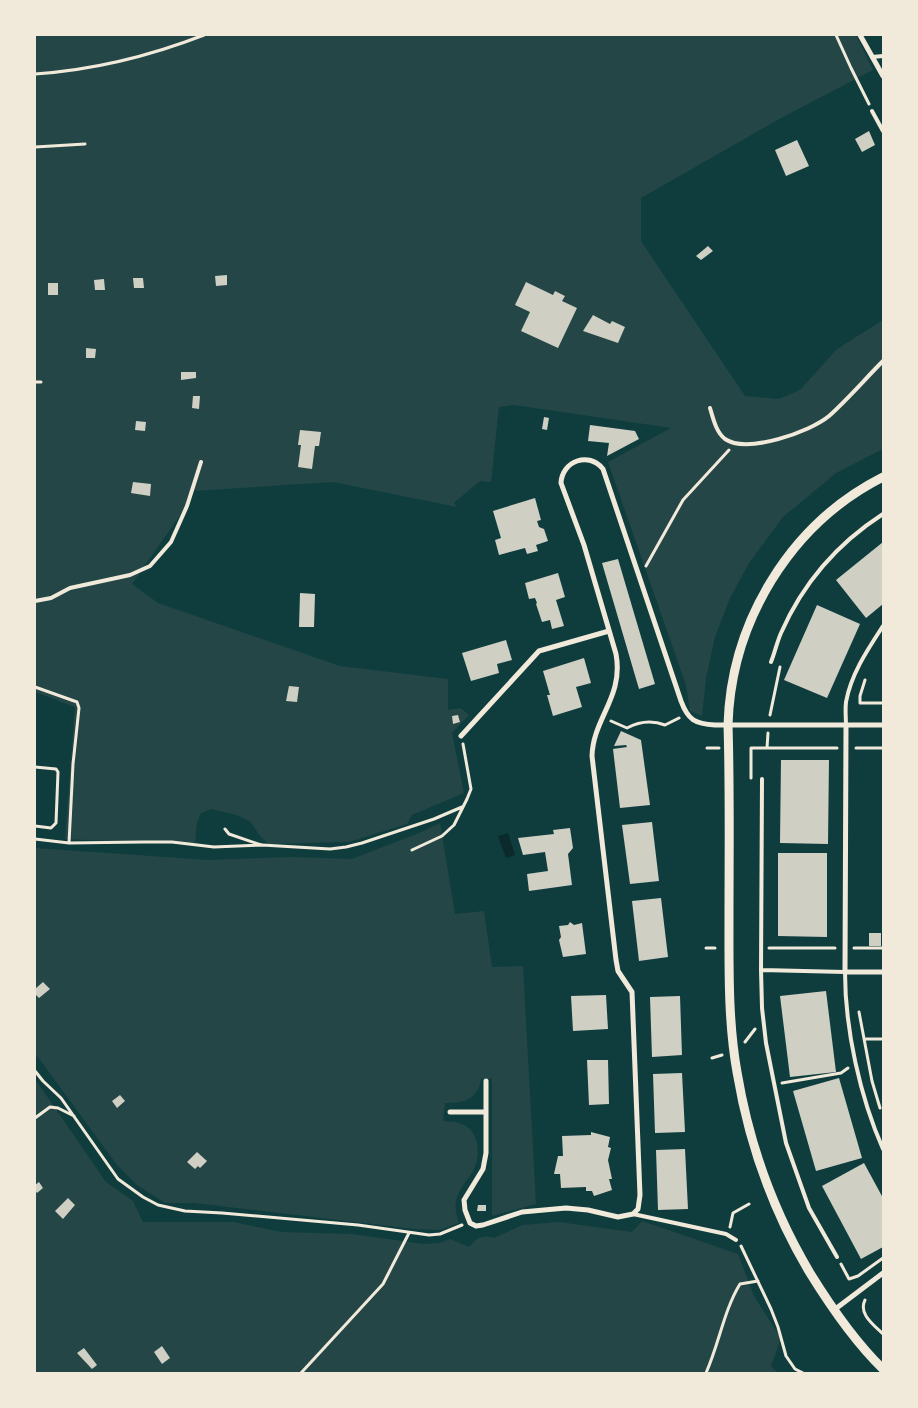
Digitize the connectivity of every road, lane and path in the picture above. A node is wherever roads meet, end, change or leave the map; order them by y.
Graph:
1 (204, 35) edge
2 (836, 35) edge
3 (860, 35) edge
4 (883, 56) edge
5 (872, 57) junction
6 (35, 74) edge
7 (883, 76) edge
8 (872, 111) joint
9 (883, 131) edge
10 (85, 144) dead end
11 (35, 147) edge
12 (883, 361) edge
13 (35, 382) edge
14 (41, 382) dead end
15 (710, 408) dead end
16 (735, 444) junction
17 (201, 462) dead end
18 (883, 477) edge
19 (883, 514) edge
20 (640, 578) junction
21 (35, 601) edge
22 (883, 626) edge
23 (608, 631) junction
24 (783, 660) dead end
25 (771, 662) dead end
26 (867, 675) dead end
27 (35, 686) edge
28 (883, 704) edge
29 (686, 714) junction
30 (769, 716) dead end
31 (603, 718) junction
32 (728, 725) junction
33 (883, 725) edge
34 (846, 726) junction
35 (461, 736) joint
36 (846, 748) junction
37 (883, 748) edge
38 (35, 767) edge
39 (762, 779) dead end
40 (751, 786) dead end
41 (462, 806) junction
42 (35, 826) edge
43 (225, 829) dead end
44 (35, 839) edge
45 (69, 843) junction
46 (262, 845) junction
47 (412, 850) dead end
48 (706, 948) dead end
49 (715, 948) dead end
50 (762, 948) junction
51 (845, 948) junction
52 (883, 948) edge
53 (761, 970) junction
54 (845, 972) junction
55 (883, 972) edge
56 (858, 1005) dead end
57 (864, 1039) junction
58 (883, 1039) edge
59 (856, 1062) junction
60 (35, 1071) edge
61 (486, 1081) dead end
62 (774, 1085) junction
63 (876, 1097) junction
64 (883, 1100) edge
65 (450, 1112) dead end
66 (486, 1112) junction
67 (882, 1115) dead end
68 (74, 1116) junction
69 (35, 1118) edge
70 (883, 1150) edge
71 (749, 1204) dead end
72 (733, 1212) dead end
73 (633, 1214) junction
74 (470, 1222) junction
75 (409, 1233) junction
76 (736, 1240) joint
77 (837, 1257) joint
78 (883, 1258) edge
79 (883, 1273) edge
80 (758, 1281) junction
81 (869, 1296) dead end
82 (834, 1310) junction
83 (883, 1334) edge
84 (883, 1369) edge
85 (302, 1373) edge
86 (706, 1373) edge
87 (803, 1373) edge

1 - 6 path
2 - 8 path
3 - 5 street
4 - 5 lane
5 - 7 street
8 - 9 lane
10 - 11 path
12 - 16 lane
13 - 14 path
15 - 16 lane
16 - 20 path
17 - 21 lane
18 - 32 street
19 - 25 lane
20 - 23 street
20 - 29 street
22 - 34 lane
23 - 31 street
23 - 35 street
24 - 30 path
26 - 28 path
27 - 45 path
29 - 31 path
29 - 32 street
31 - 73 street
32 - 34 street
32 - 82 street
33 - 34 street
34 - 36 street
35 - 41 path
36 - 37 path
36 - 40 path
36 - 51 street
38 - 42 path
39 - 50 lane
41 - 46 path
41 - 47 path
43 - 46 path
44 - 45 path
45 - 46 path
48 - 49 path
50 - 51 path
50 - 53 lane
51 - 52 path
51 - 54 street
53 - 54 lane
53 - 62 lane
54 - 55 street
54 - 59 lane
56 - 57 path
57 - 58 path
57 - 63 path
59 - 62 path
59 - 70 lane
60 - 68 path
61 - 66 street
62 - 77 lane
63 - 64 path
63 - 67 path
65 - 66 street
66 - 74 street
68 - 69 path
68 - 75 path
71 - 72 path
73 - 74 street
73 - 76 lane
74 - 75 path
75 - 85 path
76 - 80 path
77 - 78 path
79 - 82 street
80 - 86 path
80 - 87 path
81 - 83 path
82 - 84 street

